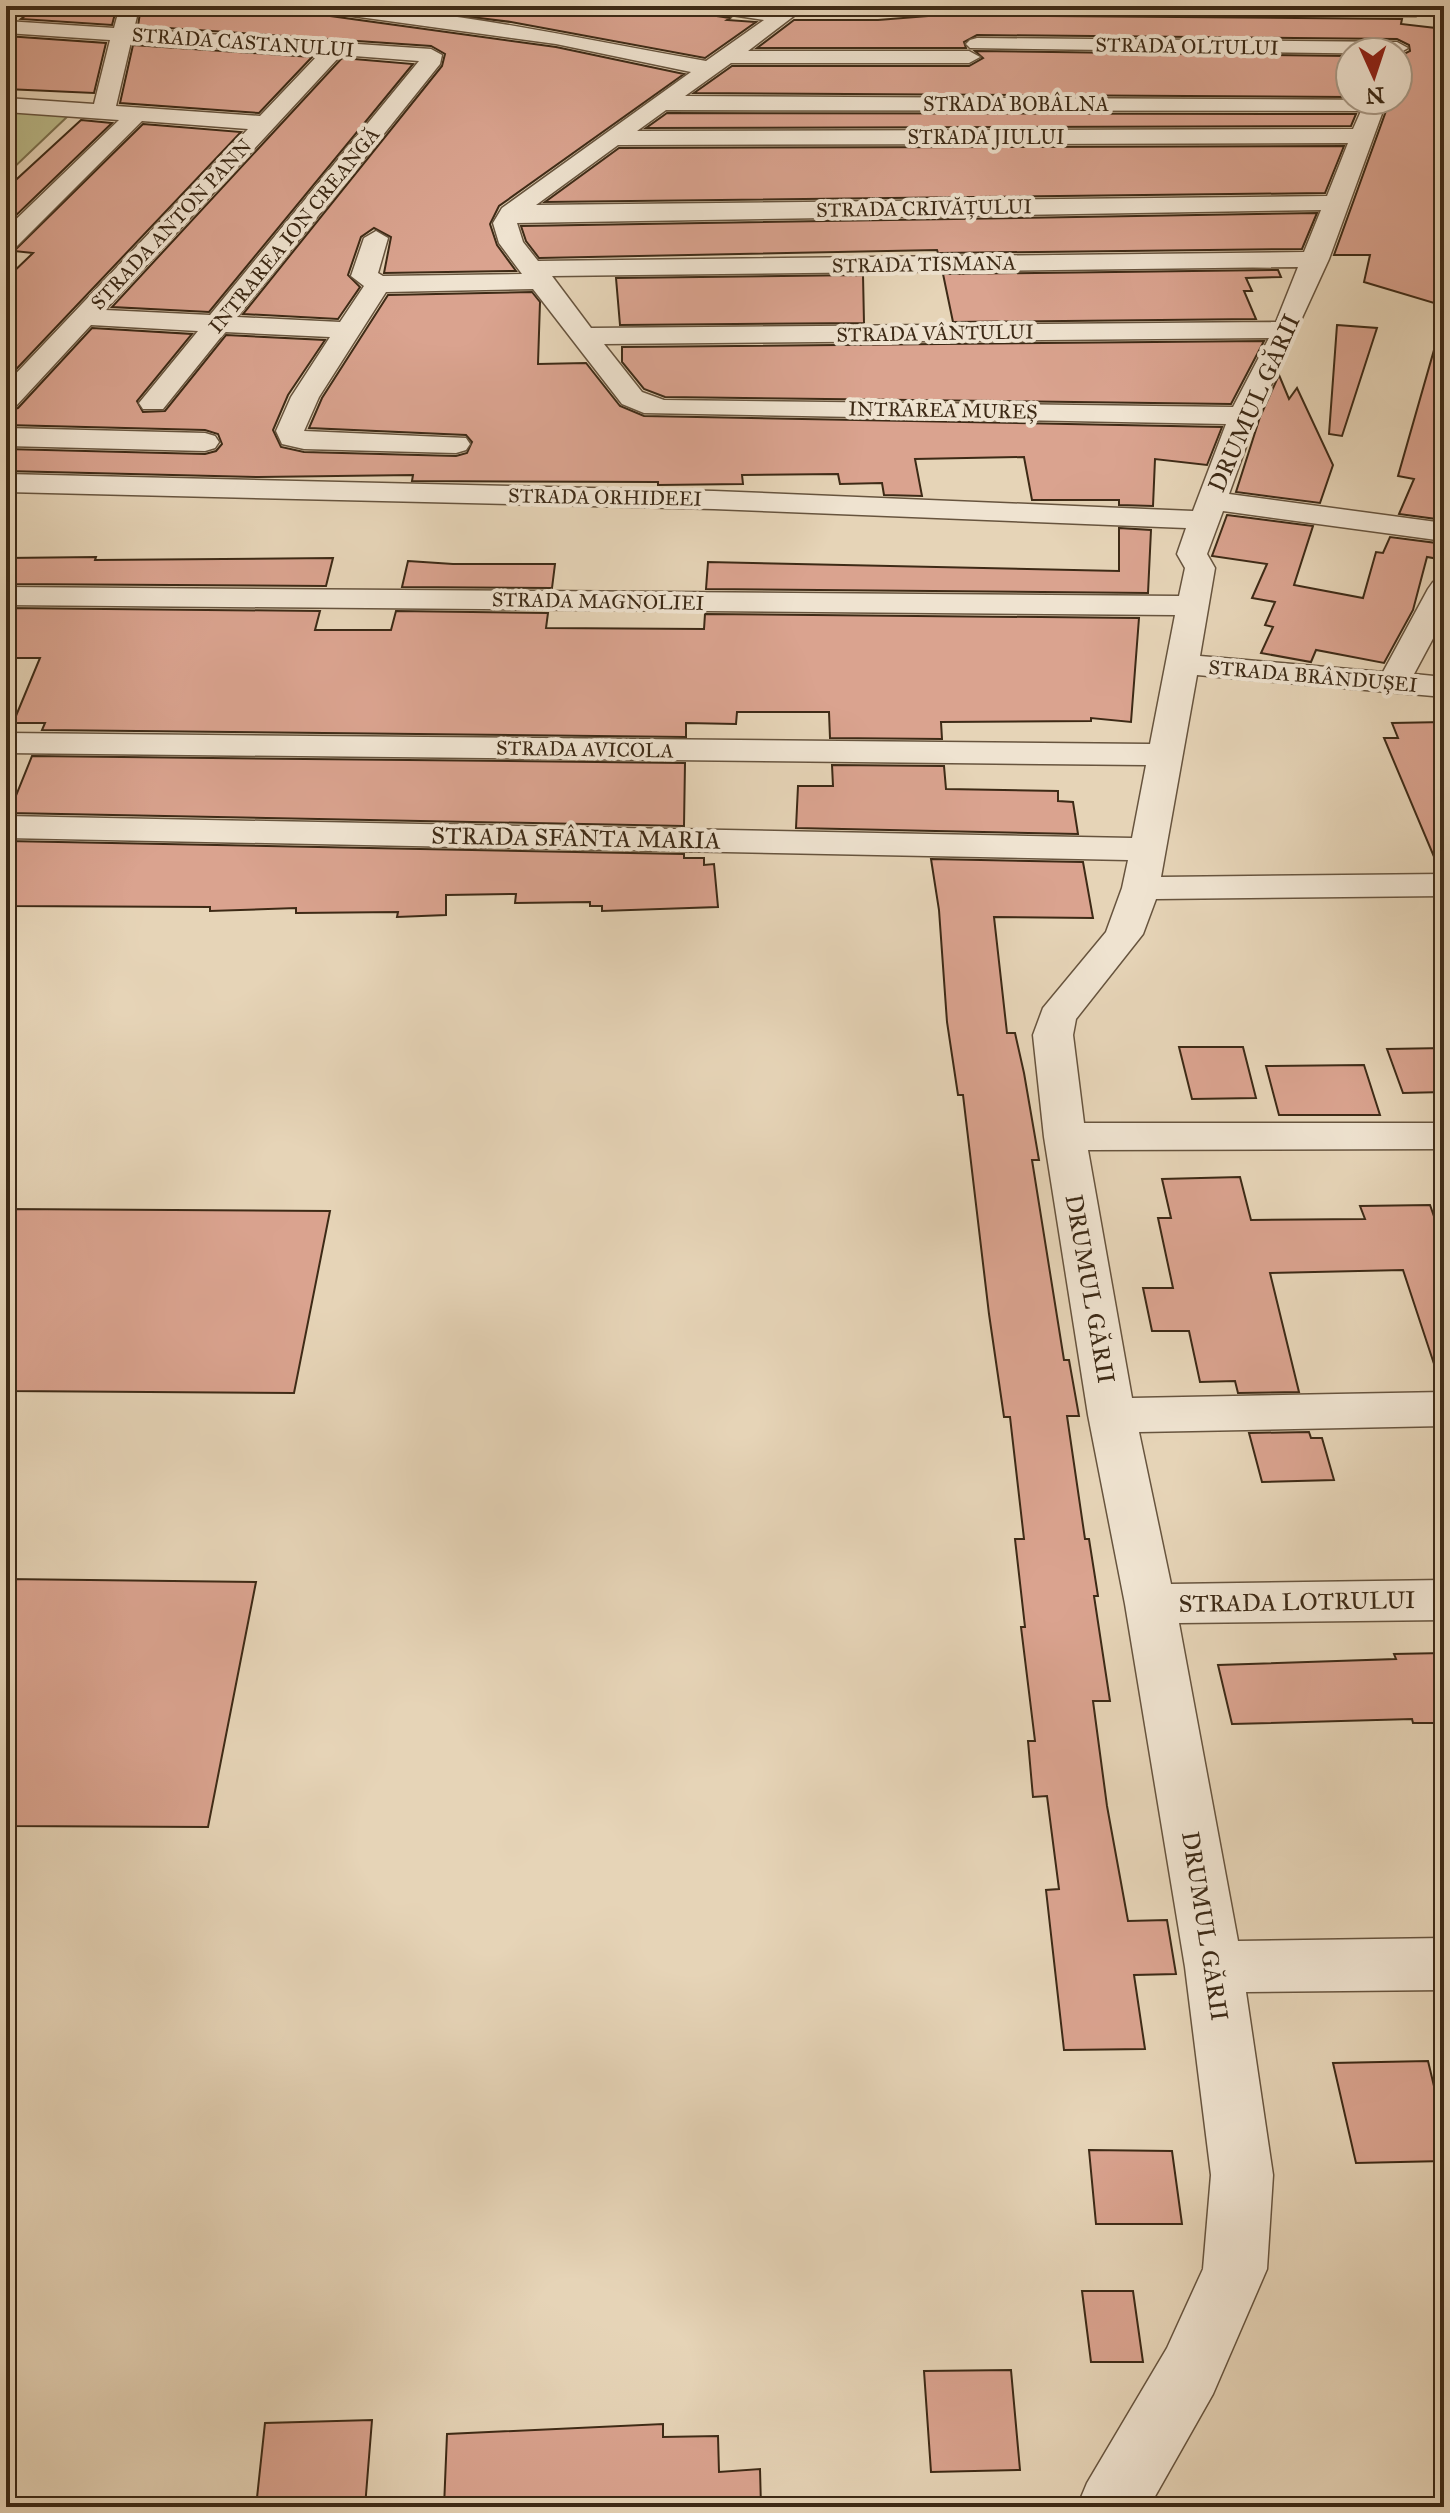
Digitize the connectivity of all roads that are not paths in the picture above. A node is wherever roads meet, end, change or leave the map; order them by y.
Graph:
1 (130, 6) edge
2 (323, 6) edge
3 (712, 6) edge
4 (975, 6) edge
5 (1417, 8) edge
6 (790, 11) edge
7 (6, 27) edge
8 (120, 35) junction
9 (1403, 36) edge
10 (336, 48) junction
11 (1334, 50) edge
12 (431, 55) joint
13 (715, 62) junction
14 (1334, 102) edge
15 (658, 103) junction
16 (6, 105) edge
17 (103, 112) junction
18 (137, 114) junction
19 (1370, 116) edge
20 (265, 123) junction
21 (1362, 136) junction
22 (610, 138) junction
23 (1336, 203) junction
24 (511, 213) junction
25 (376, 238) dead end
26 (6, 243) edge
27 (1316, 259) junction
28 (537, 275) junction
29 (378, 284) junction
30 (83, 317) junction
31 (217, 324) junction
32 (346, 330) junction
33 (1286, 330) junction
34 (585, 336) junction
35 (6, 400) edge
36 (153, 403) dead end
37 (1243, 416) junction
38 (6, 437) edge
39 (205, 442) dead end
40 (456, 444) dead end
41 (6, 483) edge
42 (1207, 510) junction
43 (1444, 532) edge
44 (1444, 589) edge
45 (6, 596) edge
46 (1191, 606) junction
47 (1181, 664) junction
48 (1393, 683) junction
49 (1444, 687) edge
50 (6, 743) edge
51 (1165, 755) junction
52 (6, 827) edge
53 (1144, 868) junction
54 (1444, 885) edge
55 (1444, 1136) edge
56 (1065, 1137) junction
57 (1444, 1409) edge
58 (1112, 1415) junction
59 (1444, 1600) edge
60 (1150, 1604) junction
61 (1444, 1964) edge
62 (1214, 1967) junction
63 (1111, 2507) edge

1 - 8 street
2 - 13 street, STRADA OLTULUI
3 - 6 street
4 - 5 street
5 - 9 street
6 - 13 street
7 - 8 street, STRADA CASTANULUI
8 - 10 street, STRADA CASTANULUI
8 - 17 street
10 - 12 street, STRADA CASTANULUI
10 - 20 street, STRADA ANTON PANN
11 - 13 street, STRADA OLTULUI
12 - 31 street, INTRAREA ION CREANGĂ
13 - 15 street
14 - 15 street, STRADA BOBÂLNA
15 - 22 street
16 - 17 street
17 - 18 street
18 - 20 street
18 - 26 street
19 - 21 street, DRUMUL GĂRII
20 - 30 street, STRADA ANTON PANN
21 - 22 street, STRADA JIULUI
21 - 23 street, DRUMUL GĂRII
22 - 24 street
23 - 24 street, STRADA CRIVĂȚULUI
23 - 27 street, DRUMUL GĂRII
24 - 28 street
25 - 29 street
27 - 28 street, STRADA TISMANA
27 - 33 street, DRUMUL GĂRII
28 - 29 street, STRADA TISMANA
28 - 34 street
29 - 32 street
30 - 31 street
30 - 35 street, STRADA ANTON PANN
31 - 32 street
31 - 36 street, INTRAREA ION CREANGĂ
32 - 40 street
33 - 34 street, STRADA VÂNTULUI
33 - 37 street, DRUMUL GĂRII
34 - 37 street, INTRAREA MUREȘ
37 - 42 street, DRUMUL GĂRII
38 - 39 street
41 - 42 street, STRADA ORHIDEEI
42 - 43 street
42 - 46 street, DRUMUL GĂRII
44 - 48 street
45 - 46 street, STRADA MAGNOLIEI
46 - 47 street, DRUMUL GĂRII
47 - 48 street, STRADA BRÂNDUȘEI
47 - 51 street, DRUMUL GĂRII
48 - 49 street, STRADA BRÂNDUȘEI
50 - 51 street, STRADA AVICOLA
51 - 53 street, DRUMUL GĂRII
52 - 53 street, STRADA SFÂNTA MARIA
53 - 54 street, STRADA SFÂNTA MARIA
53 - 56 street, DRUMUL GĂRII
55 - 56 street
56 - 58 street, DRUMUL GĂRII
57 - 58 street
58 - 60 street, DRUMUL GĂRII
59 - 60 street, STRADA LOTRULUI
60 - 62 street, DRUMUL GĂRII
61 - 62 street
62 - 63 street, DRUMUL GĂRII

